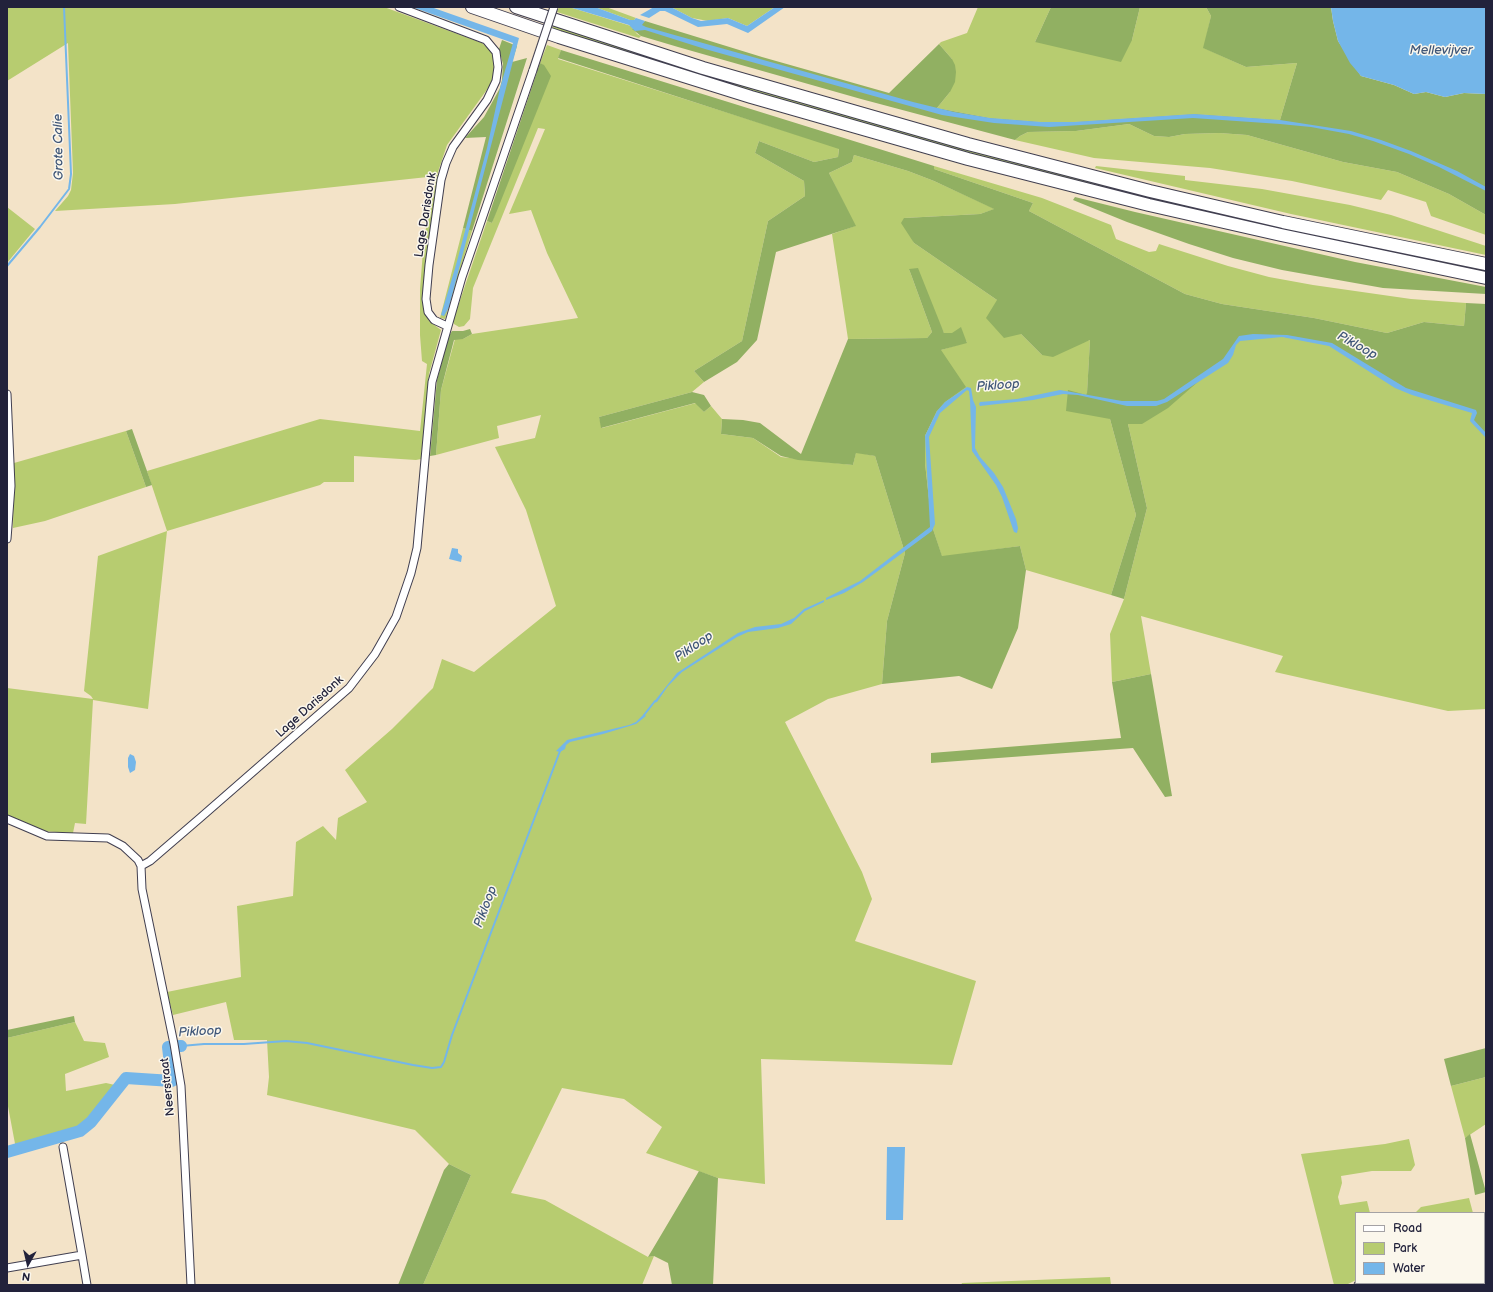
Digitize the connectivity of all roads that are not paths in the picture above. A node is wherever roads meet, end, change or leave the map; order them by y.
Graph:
1 (399, 7) edge
2 (472, 7) edge
3 (516, 7) edge
4 (554, 7) edge
5 (1486, 264) edge
6 (1486, 278) edge
7 (447, 326) junction
8 (7, 394) edge
9 (7, 540) edge
10 (7, 819) edge
11 (141, 866) junction
12 (63, 1147) dead end
13 (82, 1255) junction
14 (7, 1268) edge
15 (87, 1285) edge
16 (191, 1285) edge

1 - 7 street, Lage Darisdonk
2 - 6 highway
3 - 5 highway
4 - 7 street, Lage Darisdonk, bridge
7 - 11 street, Lage Darisdonk
8 - 9 street
10 - 11 street
11 - 16 street, Neerstraat
12 - 13 street
13 - 14 street
13 - 15 street

